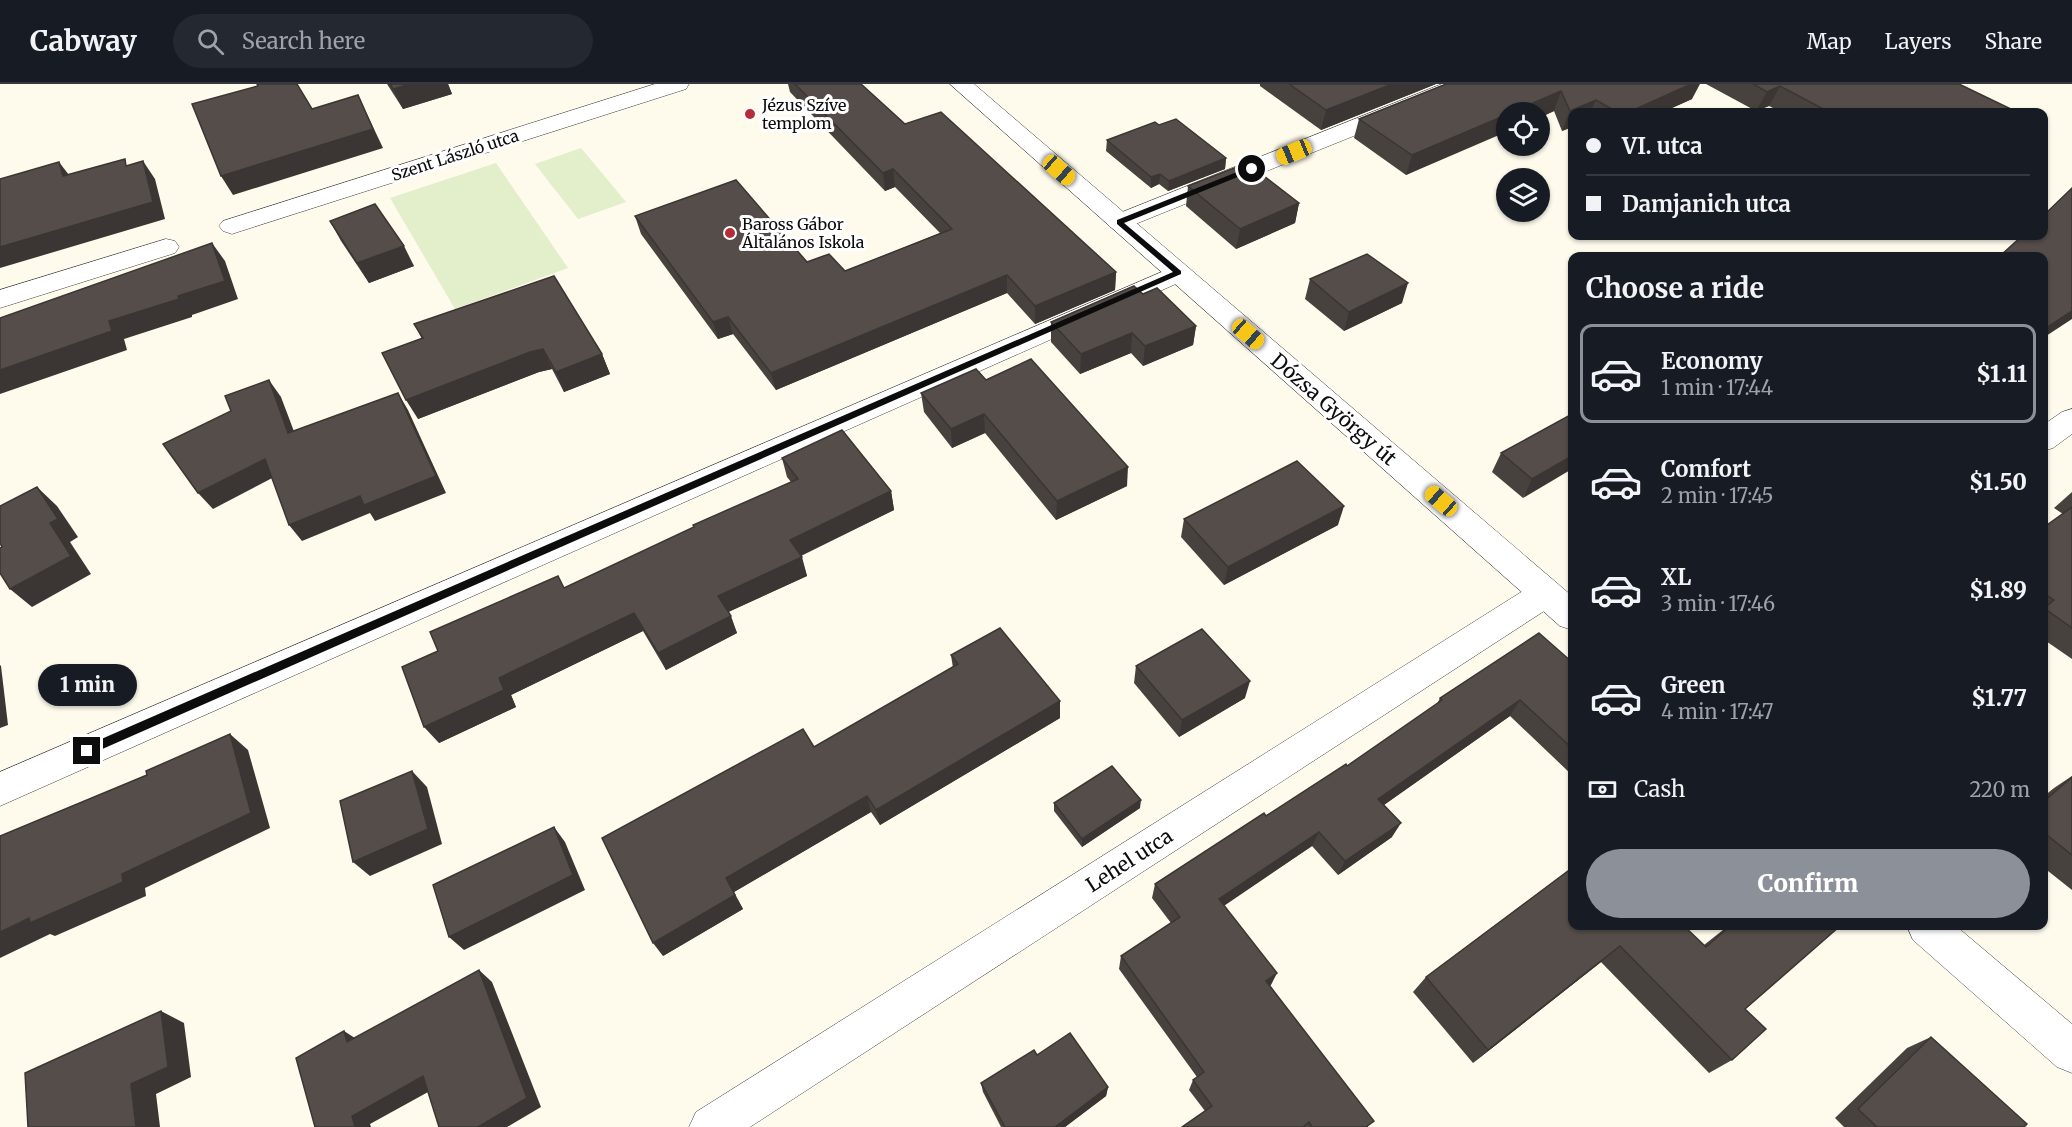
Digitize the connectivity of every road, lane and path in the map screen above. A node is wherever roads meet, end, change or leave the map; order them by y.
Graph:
1 (678, 84) edge
2 (961, 84) edge
3 (1462, 84) edge
4 (1119, 222) junction
5 (232, 226) dead end
6 (166, 247) dead end
7 (1178, 273) junction
8 (0, 299) edge
9 (2072, 420) edge
10 (2048, 437) edge
11 (1559, 604) edge
12 (0, 789) edge
13 (1932, 930) edge
14 (2072, 1052) edge
15 (711, 1127) edge

1 - 5 street, Szent László utca
2 - 4 street, Dózsa György út
3 - 4 street
4 - 7 street, Dózsa György út
6 - 8 street
7 - 11 street, Dózsa György út
7 - 12 street
9 - 10 street
11 - 15 street, Lehel utca
13 - 14 street

